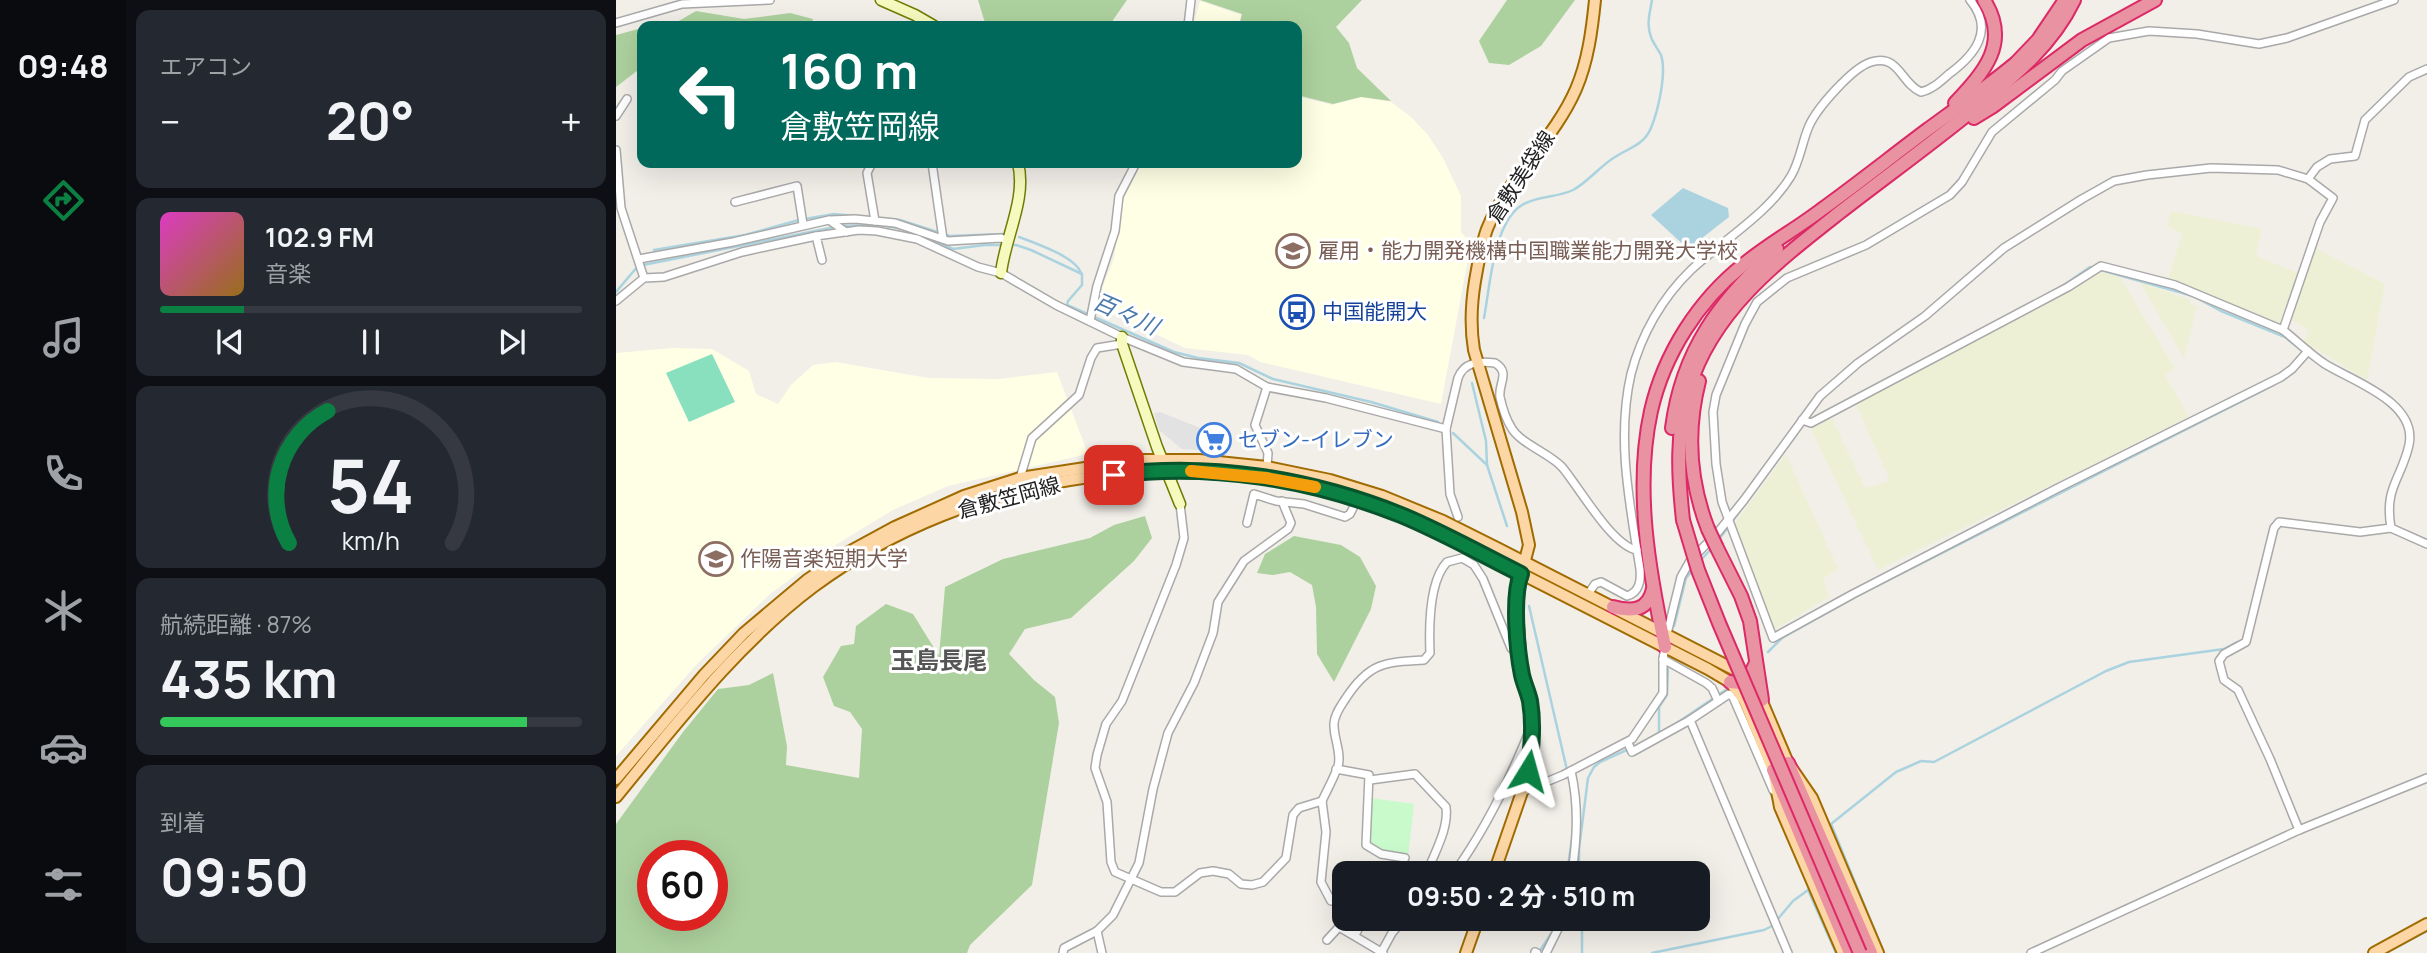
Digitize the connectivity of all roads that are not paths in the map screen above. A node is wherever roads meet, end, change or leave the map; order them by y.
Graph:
1 (770, 0) edge
2 (884, 0) edge
3 (1191, 0) edge
4 (1595, 0) edge
5 (1970, 0) edge
6 (1984, 0) edge
7 (2065, 0) edge
8 (2074, 0) edge
9 (2155, 0) edge
10 (2394, 0) edge
11 (925, 21) edge
12 (1189, 21) edge
13 (616, 23) edge
14 (2427, 69) edge
15 (627, 99) dead end
16 (616, 116) edge
17 (1932, 135) junction
18 (616, 150) edge
19 (870, 168) edge
20 (933, 168) edge
21 (1019, 168) edge
22 (1133, 168) edge
23 (2308, 179) junction
24 (735, 202) dead end
25 (619, 209) edge
26 (874, 218) junction
27 (1811, 218) junction
28 (803, 221) junction
29 (831, 221) junction
30 (844, 231) junction
31 (816, 236) junction
32 (740, 241) junction
33 (945, 242) junction
34 (1006, 244) junction
35 (742, 252) junction
36 (640, 260) junction
37 (822, 260) dead end
38 (1001, 273) junction
39 (643, 274) junction
40 (616, 301) edge
41 (1091, 319) junction
42 (2283, 330) junction
43 (1717, 331) junction
44 (1122, 340) junction
45 (2306, 353) junction
46 (1478, 363) junction
47 (1267, 387) junction
48 (1802, 420) junction
49 (1446, 429) junction
50 (1162, 458) junction
51 (1267, 467) junction
52 (1167, 471) junction
53 (1020, 478) junction
54 (1357, 500) junction
55 (1282, 501) junction
56 (1180, 505) joint
57 (1458, 517) dead end
58 (1683, 520) junction
59 (1247, 523) dead end
60 (1730, 523) junction
61 (2391, 528) junction
62 (2427, 544) edge
63 (1637, 550) junction
64 (1526, 562) junction
65 (1521, 574) junction
66 (1653, 584) junction
67 (1588, 594) junction
68 (1613, 607) junction
69 (1664, 632) junction
70 (1664, 653) junction
71 (1520, 655) junction
72 (1757, 663) junction
73 (1748, 680) junction
74 (1730, 681) junction
75 (1717, 698) junction
76 (1762, 700) junction
77 (1690, 720) junction
78 (1532, 724) junction
79 (1629, 746) junction
80 (1788, 762) junction
81 (1336, 769) junction
82 (1773, 770) junction
83 (1571, 771) junction
84 (2427, 778) edge
85 (616, 779) edge
86 (1370, 780) junction
87 (1522, 792) junction
88 (616, 797) edge
89 (1322, 801) junction
90 (1780, 807) junction
91 (2299, 830) junction
92 (1405, 858) dead end
93 (1432, 861) edge
94 (1462, 861) edge
95 (1497, 861) edge
96 (1573, 861) edge
97 (1131, 879) junction
98 (1332, 901) edge
99 (2427, 924) edge
100 (1097, 931) junction
101 (1357, 931) edge
102 (1394, 931) edge
103 (1474, 931) edge
104 (1557, 931) edge
105 (1355, 935) junction
106 (1327, 940) dead end
107 (1063, 953) edge
108 (1102, 953) edge
109 (1382, 953) edge
110 (1466, 953) edge
111 (1546, 953) edge
112 (1788, 953) edge
113 (1843, 953) edge
114 (1850, 953) edge
115 (1860, 953) edge
116 (1871, 953) edge
117 (1878, 953) edge
118 (2031, 953) edge
119 (2374, 953) edge

1 - 13 street
2 - 11 street
3 - 12 street
4 - 46 main road, 倉敷美袋線
5 - 63 street
6 - 17 highway
7 - 17 highway
8 - 17 highway
9 - 17 highway
10 - 60 street
14 - 23 street
15 - 16 street
17 - 27 highway
17 - 43 highway
18 - 25 street
19 - 26 street
20 - 33 street
21 - 34 street
22 - 41 street
23 - 42 street
23 - 48 street
24 - 28 street
25 - 36 street
26 - 29 street
26 - 33 street
27 - 58 highway
27 - 66 highway
28 - 29 street
28 - 32 street
29 - 30 street
30 - 31 street
30 - 33 street
31 - 35 street
31 - 37 street
32 - 35 street
32 - 36 street
33 - 34 street
33 - 38 street
34 - 38 street
35 - 39 street
36 - 39 street
38 - 41 street
39 - 40 street
41 - 44 street
42 - 45 street
42 - 48 street
43 - 58 highway
43 - 72 highway, bridge
44 - 47 street
44 - 50 street
44 - 53 street
45 - 60 street
45 - 61 street
46 - 49 street
46 - 63 street
46 - 64 main road, 倉敷美袋線
47 - 49 street
47 - 51 street
48 - 60 street
49 - 57 street
50 - 51 main road, 倉敷笠岡線
50 - 52 street
50 - 53 main road, 倉敷笠岡線
51 - 64 main road, 倉敷笠岡線
52 - 54 main road, 倉敷笠岡線
52 - 56 street
52 - 88 main road, 倉敷笠岡線
53 - 85 main road, 倉敷笠岡線
54 - 55 street
54 - 65 main road, 倉敷笠岡線
55 - 59 street
55 - 97 street
56 - 97 street
58 - 115 highway, bridge
60 - 69 street
61 - 62 street
61 - 91 street
63 - 67 street
64 - 65 main road, 倉敷美袋線
64 - 67 main road
65 - 70 main road
65 - 71 main road
66 - 68 highway
66 - 69 highway
67 - 68 main road
68 - 69 main road
69 - 70 highway
69 - 73 main road
70 - 74 main road
70 - 75 street
70 - 79 street
71 - 78 main road
71 - 81 street
72 - 73 highway
72 - 76 highway
73 - 74 highway
73 - 76 main road
74 - 82 main road
75 - 77 street
75 - 90 street
76 - 80 main road
77 - 79 street
77 - 112 street
78 - 87 main road
78 - 94 street
79 - 83 street
80 - 116 highway
80 - 117 main road
81 - 86 street
81 - 89 street
82 - 90 main road
82 - 114 highway
83 - 87 street
83 - 96 street
84 - 91 street
86 - 92 street
86 - 93 street
87 - 95 main road
89 - 97 street
89 - 98 street
90 - 113 main road
91 - 118 street
97 - 100 street
99 - 119 main road
100 - 107 street
100 - 108 street
101 - 105 street
102 - 109 street
103 - 110 main road
104 - 111 street
105 - 106 street
105 - 109 street

